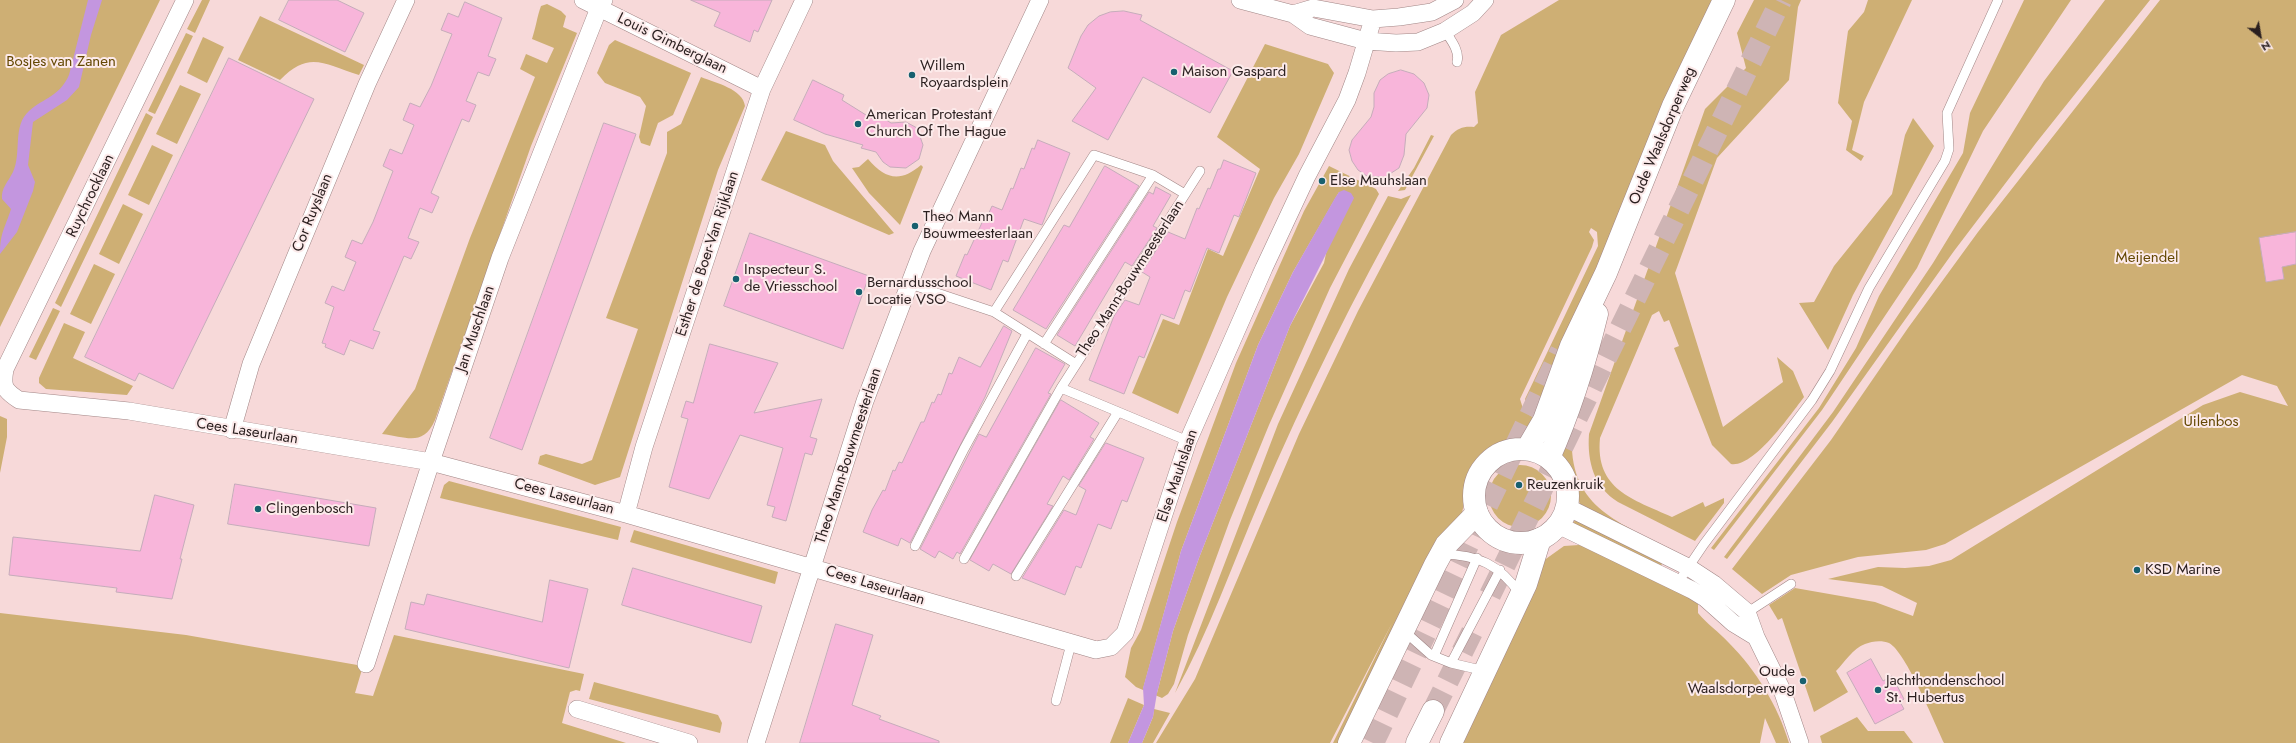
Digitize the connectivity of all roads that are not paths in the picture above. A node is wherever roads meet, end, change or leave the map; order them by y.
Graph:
1 (185, 0) edge
2 (406, 0) edge
3 (583, 0) edge
4 (804, 0) edge
5 (1240, 0) edge
6 (1455, 0) edge
7 (1484, 0) edge
8 (1724, 0) edge
9 (1998, 0) edge
10 (1041, 3) edge
11 (601, 4) edge
12 (1432, 12) junction
13 (1293, 14) junction
14 (1373, 19) junction
15 (1445, 31) junction
16 (1366, 41) junction
17 (1457, 62) dead end
18 (762, 89) junction
19 (1200, 171) dead end
20 (1153, 175) junction
21 (1185, 194) junction
22 (1606, 273) junction
23 (910, 284) junction
24 (994, 312) junction
25 (1027, 334) junction
26 (1044, 344) junction
27 (1076, 364) junction
28 (1061, 388) junction
29 (7, 392) joint
30 (1118, 412) junction
31 (232, 430) junction
32 (1188, 441) junction
33 (1527, 449) junction
34 (1549, 458) junction
35 (431, 462) junction
36 (1477, 513) junction
37 (626, 514) junction
38 (1562, 516) junction
39 (1540, 539) junction
40 (915, 546) dead end
41 (1441, 554) junction
42 (1478, 558) junction
43 (964, 559) dead end
44 (813, 567) junction
45 (1688, 567) junction
46 (1500, 570) junction
47 (1016, 576) dead end
48 (1678, 584) junction
49 (1791, 584) dead end
50 (1521, 595) junction
51 (1747, 612) junction
52 (1733, 623) junction
53 (1403, 630) junction
54 (1756, 637) junction
55 (1071, 644) junction
56 (1111, 647) joint
57 (1434, 656) junction
58 (1451, 663) junction
59 (366, 664) dead end
60 (1485, 671) junction
61 (1056, 701) dead end
62 (577, 709) dead end
63 (1433, 711) tunnel mouth
64 (689, 743) edge
65 (756, 743) edge
66 (1349, 743) edge
67 (1417, 743) edge
68 (1451, 743) edge
69 (1800, 743) edge

1 - 29 street, Ruychrocklaan
2 - 31 street, Cor Ruyslaan
3 - 11 street, Louis Gimberglaan
4 - 18 street, Esther de Boer-Van Rijklaan
5 - 13 street
6 - 12 street
7 - 15 street
8 - 22 main road, Oude Waalsdorperweg
9 - 45 lane
10 - 23 street, Theo Mann-Bouwmeesterlaan
11 - 18 street, Louis Gimberglaan
11 - 35 street, Jan Muschlaan
12 - 14 street
12 - 15 street
13 - 14 street
13 - 16 street
14 - 16 street, Else Mauhslaan
15 - 16 street
15 - 17 lane
16 - 32 street, Else Mauhslaan
18 - 37 street, Esther de Boer-Van Rijklaan
19 - 21 lane, Theo Mann-Bouwmeesterlaan
20 - 21 lane, Theo Mann-Bouwmeesterlaan
20 - 24 lane, Theo Mann-Bouwmeesterlaan
20 - 26 lane
21 - 27 lane, Theo Mann-Bouwmeesterlaan
22 - 33 main road, Oude Waalsdorperweg
22 - 34 main road, Oude Waalsdorperweg
23 - 24 lane, Theo Mann-Bouwmeesterlaan
23 - 44 street, Theo Mann-Bouwmeesterlaan
24 - 25 lane, Theo Mann-Bouwmeesterlaan
25 - 26 lane, Theo Mann-Bouwmeesterlaan
25 - 40 lane
26 - 27 lane, Theo Mann-Bouwmeesterlaan
27 - 28 lane, Theo Mann-Bouwmeesterlaan
28 - 30 lane
28 - 43 lane, Theo Mann-Bouwmeesterlaan
29 - 31 street, Cees Laseurlaan
30 - 32 lane
30 - 47 lane
31 - 35 street, Cees Laseurlaan
32 - 56 street, Else Mauhslaan
33 - 34 main road
33 - 36 main road
34 - 38 main road
35 - 37 street, Cees Laseurlaan
35 - 59 street, Jan Muschlaan
36 - 39 main road
36 - 41 main road
37 - 44 street, Cees Laseurlaan
38 - 39 main road
38 - 45 street
38 - 48 street
39 - 50 main road
41 - 42 lane
41 - 53 main road
42 - 46 lane
42 - 57 lane
44 - 55 street, Cees Laseurlaan
44 - 65 street, Theo Mann-Bouwmeesterlaan
45 - 48 lane
45 - 51 street
46 - 50 lane
46 - 58 lane
48 - 52 street
49 - 51 lane
50 - 60 main road
51 - 52 lane
51 - 54 street
52 - 54 street
53 - 57 lane
53 - 66 main road
54 - 69 street
55 - 56 street, Cees Laseurlaan
55 - 61 lane
57 - 58 lane
58 - 60 lane
60 - 68 main road
62 - 64 street
63 - 67 main road

